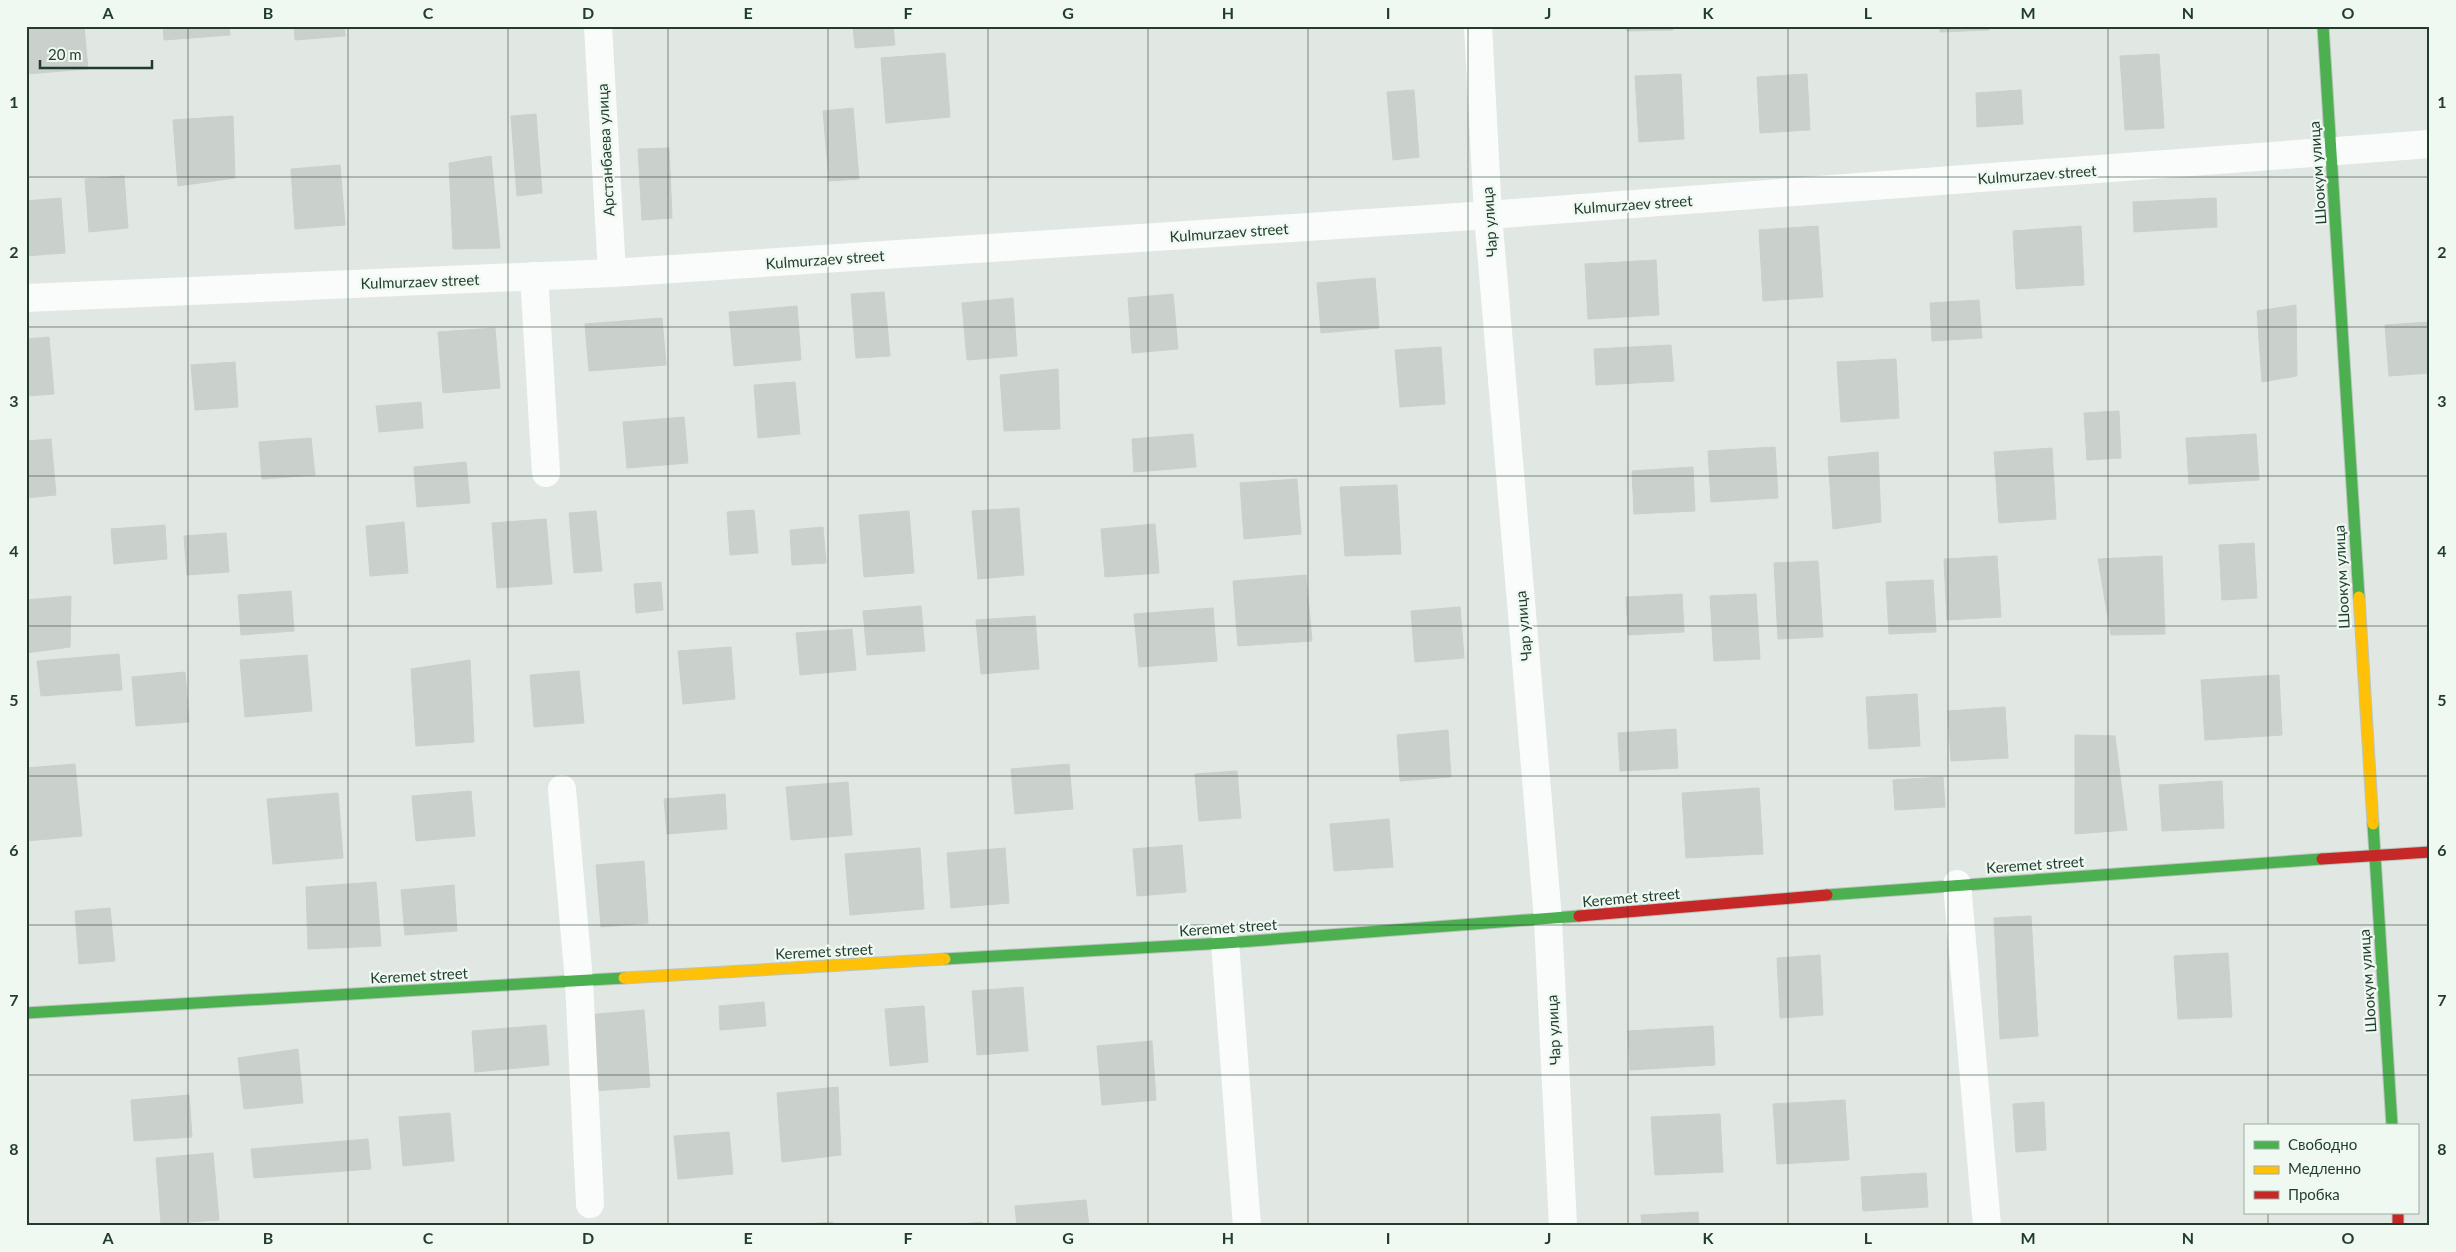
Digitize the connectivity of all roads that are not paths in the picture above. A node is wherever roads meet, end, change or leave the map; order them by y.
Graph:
1 (598, 26) edge
2 (1478, 26) edge
3 (2322, 26) edge
4 (2430, 144) edge
5 (2331, 151) junction
6 (1488, 215) junction
7 (612, 273) junction
8 (534, 276) junction
9 (26, 298) edge
10 (546, 473) dead end
11 (562, 789) dead end
12 (2430, 852) edge
13 (2373, 856) junction
14 (1957, 884) junction
15 (1548, 919) junction
16 (1225, 943) junction
17 (579, 981) junction
18 (26, 1013) edge
19 (2392, 1124) edge
20 (590, 1204) dead end
21 (1247, 1226) edge
22 (1563, 1226) edge
23 (1987, 1226) edge

1 - 7 street, Арстанбаева улица
2 - 6 street, Чар улица
3 - 5 street, Шоокум улица
4 - 5 street, Kulmurzaev street
5 - 6 street, Kulmurzaev street
5 - 13 street, Шоокум улица
6 - 7 street, Kulmurzaev street
6 - 15 street, Чар улица
7 - 8 street, Kulmurzaev street
8 - 9 street, Kulmurzaev street
8 - 10 street
11 - 17 street
12 - 13 street, Keremet street
13 - 14 street, Keremet street
13 - 19 street, Шоокум улица
14 - 15 street, Keremet street
14 - 23 street
15 - 16 street, Keremet street
15 - 22 street, Чар улица
16 - 17 street, Keremet street
16 - 21 street
17 - 18 street, Keremet street
17 - 20 street

